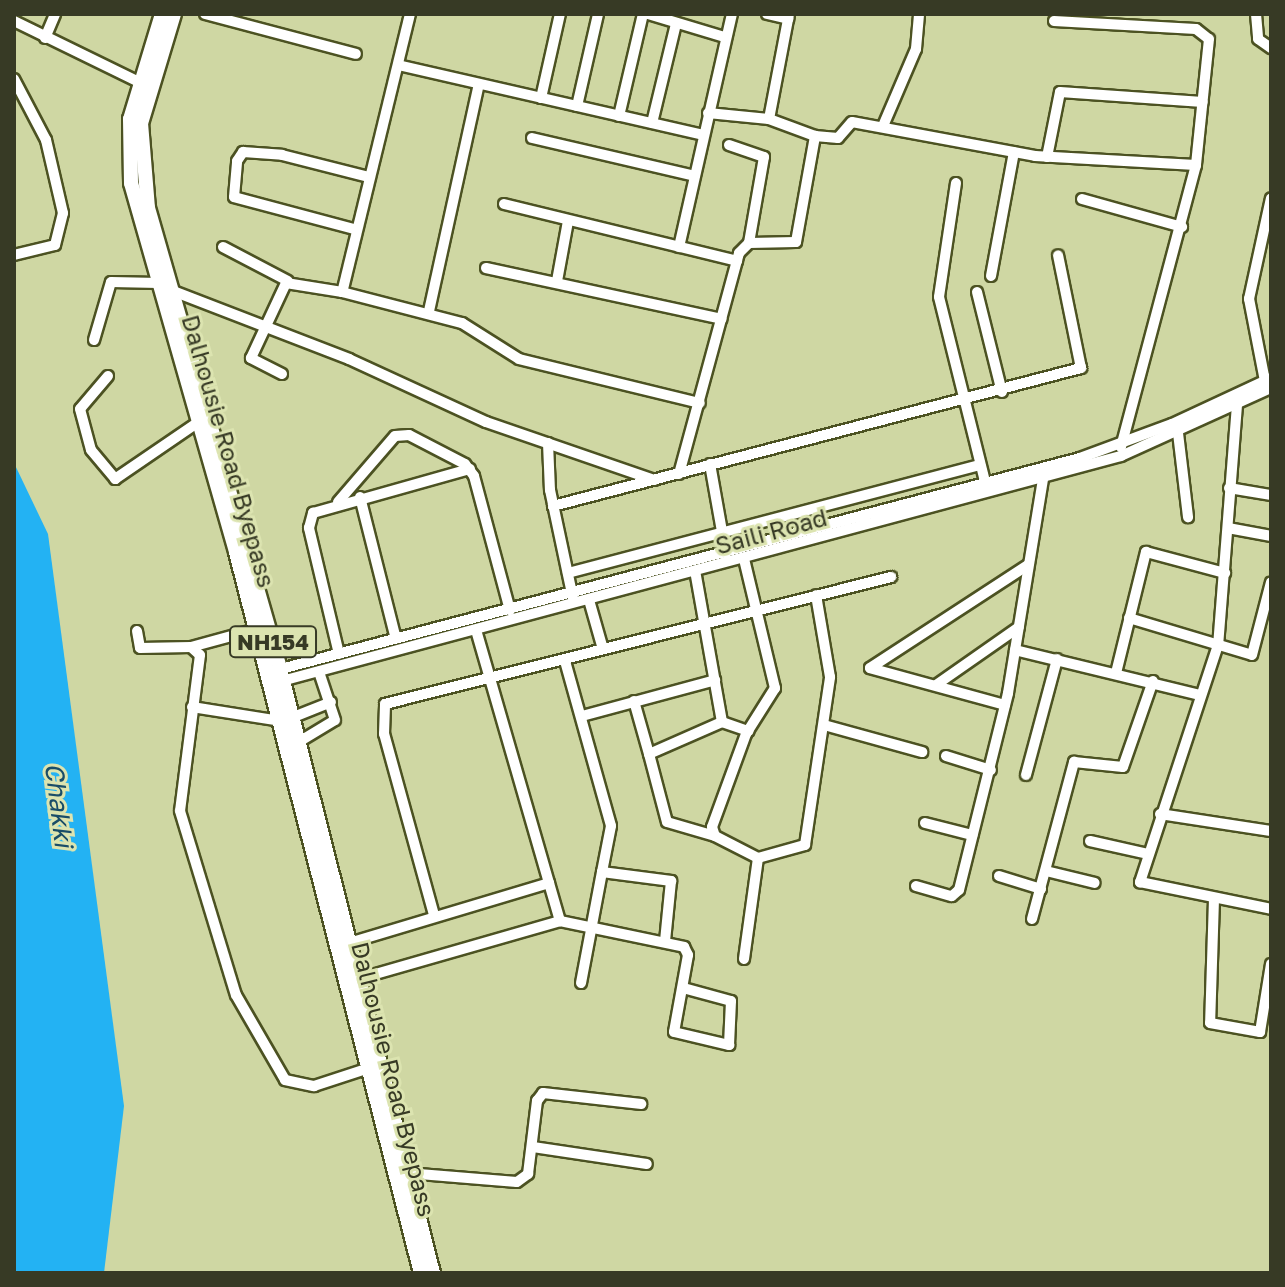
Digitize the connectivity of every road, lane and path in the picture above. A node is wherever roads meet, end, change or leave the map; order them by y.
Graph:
1 (55, 14) edge
2 (162, 14) edge
3 (174, 14) edge
4 (205, 14) edge
5 (410, 14) edge
6 (560, 14) edge
7 (598, 14) edge
8 (646, 14) edge
9 (732, 14) edge
10 (767, 14) edge
11 (919, 14) edge
12 (1256, 14) edge
13 (788, 16) edge
14 (14, 21) edge
15 (1054, 21) dead end
16 (676, 24) junction
17 (724, 37) junction
18 (45, 38) junction
19 (1271, 48) edge
20 (356, 54) dead end
21 (398, 65) junction
22 (14, 79) edge
23 (139, 82) junction
24 (479, 84) junction
25 (541, 98) junction
26 (1203, 102) junction
27 (577, 106) junction
28 (708, 113) junction
29 (619, 116) junction
30 (769, 119) junction
31 (652, 123) junction
32 (883, 126) junction
33 (703, 135) junction
34 (815, 136) junction
35 (532, 138) dead end
36 (729, 145) dead end
37 (1014, 152) junction
38 (1047, 157) junction
39 (1196, 165) junction
40 (695, 176) junction
41 (369, 177) junction
42 (956, 183) dead end
43 (1271, 198) edge
44 (1082, 199) dead end
45 (504, 204) dead end
46 (568, 221) junction
47 (1182, 227) junction
48 (354, 229) junction
49 (749, 243) junction
50 (223, 247) dead end
51 (679, 247) junction
52 (14, 255) edge
53 (1058, 255) dead end
54 (737, 261) junction
55 (486, 268) dead end
56 (991, 276) dead end
57 (288, 281) junction
58 (557, 281) junction
59 (159, 283) junction
60 (173, 291) junction
61 (342, 292) junction
62 (977, 292) dead end
63 (429, 311) junction
64 (722, 319) junction
65 (261, 327) junction
66 (94, 340) dead end
67 (282, 374) dead end
68 (108, 376) dead end
69 (1269, 382) edge
70 (1002, 392) junction
71 (700, 403) junction
72 (963, 403) junction
73 (1237, 405) junction
74 (200, 421) junction
75 (1178, 433) junction
76 (548, 443) junction
77 (1121, 450) junction
78 (710, 464) junction
79 (980, 465) junction
80 (470, 469) junction
81 (679, 474) junction
82 (1043, 479) junction
83 (656, 480) junction
84 (1229, 488) junction
85 (987, 489) junction
86 (1271, 495) edge
87 (360, 497) junction
88 (338, 502) junction
89 (553, 506) junction
90 (1188, 517) dead end
91 (1228, 528) junction
92 (724, 529) junction
93 (1271, 536) edge
94 (725, 551) junction
95 (744, 559) junction
96 (728, 563) junction
97 (1028, 565) junction
98 (695, 571) junction
99 (568, 573) junction
100 (1225, 573) junction
101 (891, 577) dead end
102 (1271, 582) edge
103 (573, 592) junction
104 (816, 595) junction
105 (589, 600) junction
106 (574, 605) junction
107 (510, 610) junction
108 (757, 610) junction
109 (1129, 618) junction
110 (705, 622) junction
111 (1019, 627) junction
112 (257, 629) junction
113 (476, 630) junction
114 (137, 631) dead end
115 (396, 639) junction
116 (1218, 645) junction
117 (191, 647) junction
118 (603, 649) junction
119 (1015, 650) junction
120 (339, 654) junction
121 (1057, 659) junction
122 (565, 661) junction
123 (319, 672) junction
124 (1116, 673) junction
125 (275, 676) junction
126 (715, 680) junction
127 (492, 681) junction
128 (1153, 681) junction
129 (936, 685) junction
130 (1199, 695) junction
131 (634, 701) junction
132 (331, 702) junction
133 (1005, 705) junction
134 (192, 707) junction
135 (582, 716) junction
136 (286, 719) junction
137 (722, 722) junction
138 (824, 725) junction
139 (748, 731) junction
140 (297, 743) junction
141 (922, 752) dead end
142 (649, 754) junction
143 (946, 756) dead end
144 (991, 770) junction
145 (1026, 775) dead end
146 (1160, 814) junction
147 (925, 823) dead end
148 (1271, 831) edge
149 (972, 835) junction
150 (715, 836) junction
151 (1090, 841) dead end
152 (1148, 854) junction
153 (758, 858) junction
154 (1046, 871) junction
155 (602, 872) junction
156 (999, 876) dead end
157 (549, 883) junction
158 (1095, 883) dead end
159 (916, 886) dead end
160 (1041, 889) junction
161 (1214, 899) junction
162 (1271, 909) edge
163 (434, 915) junction
164 (1032, 919) dead end
165 (560, 921) junction
166 (591, 932) junction
167 (665, 941) junction
168 (349, 943) junction
169 (744, 959) dead end
170 (1271, 964) edge
171 (358, 979) junction
172 (581, 983) dead end
173 (683, 988) junction
174 (1270, 988) edge
175 (369, 1068) junction
176 (641, 1104) dead end
177 (533, 1147) junction
178 (647, 1164) dead end
179 (407, 1173) junction
180 (421, 1273) edge
181 (433, 1273) edge

1 - 18 street
2 - 23 highway, Dalhousie Road Byepass / NH154
3 - 60 highway, NH154
4 - 20 street
5 - 21 street
6 - 25 street
7 - 27 street
8 - 16 street
8 - 29 street
9 - 17 street
10 - 13 street
11 - 32 street
12 - 19 street
13 - 30 street
14 - 18 street
15 - 26 street
16 - 17 street
16 - 31 street
17 - 28 street
18 - 23 street
21 - 24 street
21 - 41 street
22 - 52 street
23 - 59 highway, Dalhousie Road Byepass / NH154
24 - 25 street
24 - 63 street
25 - 27 street
26 - 38 street
26 - 39 street
27 - 29 street
28 - 30 street
28 - 33 street
29 - 31 street
30 - 34 street
31 - 33 street
32 - 34 street
32 - 37 street
33 - 40 street
34 - 49 street
35 - 40 street
36 - 49 street
37 - 38 street
37 - 56 street
38 - 39 street
39 - 47 street
40 - 51 street
41 - 48 street
41 - 48 street
42 - 72 street
43 - 69 street
44 - 47 street
45 - 46 street
46 - 51 street
46 - 58 street
47 - 77 street
48 - 61 street
49 - 54 street
50 - 57 street
51 - 54 street
53 - 70 street
54 - 64 street
55 - 58 street
57 - 61 street
57 - 65 street
58 - 64 street
59 - 66 street
59 - 74 highway, Dalhousie Road Byepass / NH154
60 - 65 street
60 - 125 highway, NH154
61 - 63 street
62 - 70 street
63 - 71 street
64 - 71 street
65 - 67 street
65 - 76 street
68 - 74 street
69 - 73 street, Saili Road
69 - 77 street
70 - 72 street
71 - 81 street
72 - 78 street
72 - 79 street
73 - 75 street, Saili Road
73 - 84 street
74 - 112 highway, Dalhousie Road Byepass / NH154
75 - 77 street, Saili Road
75 - 90 street
76 - 83 street
76 - 89 street
77 - 82 street, Saili Road
77 - 85 street
78 - 81 street
78 - 92 street
79 - 85 street
79 - 92 street
80 - 87 street
80 - 88 street
80 - 107 street
81 - 83 street
82 - 85 street, Saili Road
82 - 97 street
83 - 89 street
84 - 86 street
84 - 91 street
85 - 94 street
85 - 95 street, Saili Road
87 - 88 street
87 - 115 street
88 - 120 street
89 - 99 street
91 - 93 street
91 - 100 street
92 - 94 street
92 - 99 street
94 - 96 street
94 - 103 street
95 - 96 street, Saili Road
95 - 108 street
96 - 98 street, Saili Road
97 - 111 street
97 - 129 street
98 - 105 street, Saili Road
98 - 110 street
99 - 103 street
100 - 109 street
100 - 116 street
101 - 104 street
102 - 116 street
103 - 106 street
103 - 107 street
104 - 108 street
104 - 138 street
105 - 106 street, Saili Road
105 - 118 street
106 - 113 street, Saili Road
107 - 115 street
108 - 110 street
108 - 139 street
109 - 116 street
109 - 124 street
110 - 118 street
110 - 126 street
111 - 119 street
111 - 129 street
112 - 117 street
112 - 125 highway, Dalhousie Road Byepass / NH154
113 - 123 street, Saili Road
113 - 127 street
114 - 117 street
115 - 120 street
116 - 130 street
117 - 134 street
118 - 122 street
119 - 121 street
119 - 133 street
120 - 125 street
121 - 124 street
121 - 145 street
122 - 127 street
122 - 135 street
123 - 125 street, Saili Road
123 - 132 street
124 - 128 street
125 - 136 highway, Dalhousie Road Byepass / NH154
126 - 131 street
126 - 137 street
127 - 157 street
127 - 163 street
128 - 130 street
128 - 154 street
129 - 133 street
130 - 146 street
131 - 135 street
131 - 142 street
132 - 136 street
132 - 140 street
133 - 144 street
134 - 136 street
134 - 175 street
135 - 155 street
136 - 140 highway, NH154
136 - 175 highway, Dalhousie Road Byepass / NH154
137 - 139 street
137 - 142 street
138 - 141 street
138 - 153 street
139 - 150 street
140 - 168 highway, NH154
142 - 150 street
143 - 144 street
144 - 149 street
146 - 148 street
146 - 152 street
147 - 149 street
149 - 159 street
150 - 153 street
151 - 152 street
152 - 161 street
153 - 169 street
154 - 158 street
154 - 160 street
155 - 166 street
155 - 167 street
156 - 160 street
157 - 163 street
157 - 165 street
160 - 164 street
161 - 162 street
161 - 174 street
163 - 168 street
165 - 166 street
165 - 171 street
166 - 167 street
166 - 172 street
167 - 173 street
168 - 171 highway, NH154
170 - 174 street
171 - 179 highway, NH154
173 - 173 street
175 - 180 highway, Dalhousie Road Byepass / NH154
176 - 177 street
177 - 178 street
177 - 179 street
179 - 181 highway, NH154

